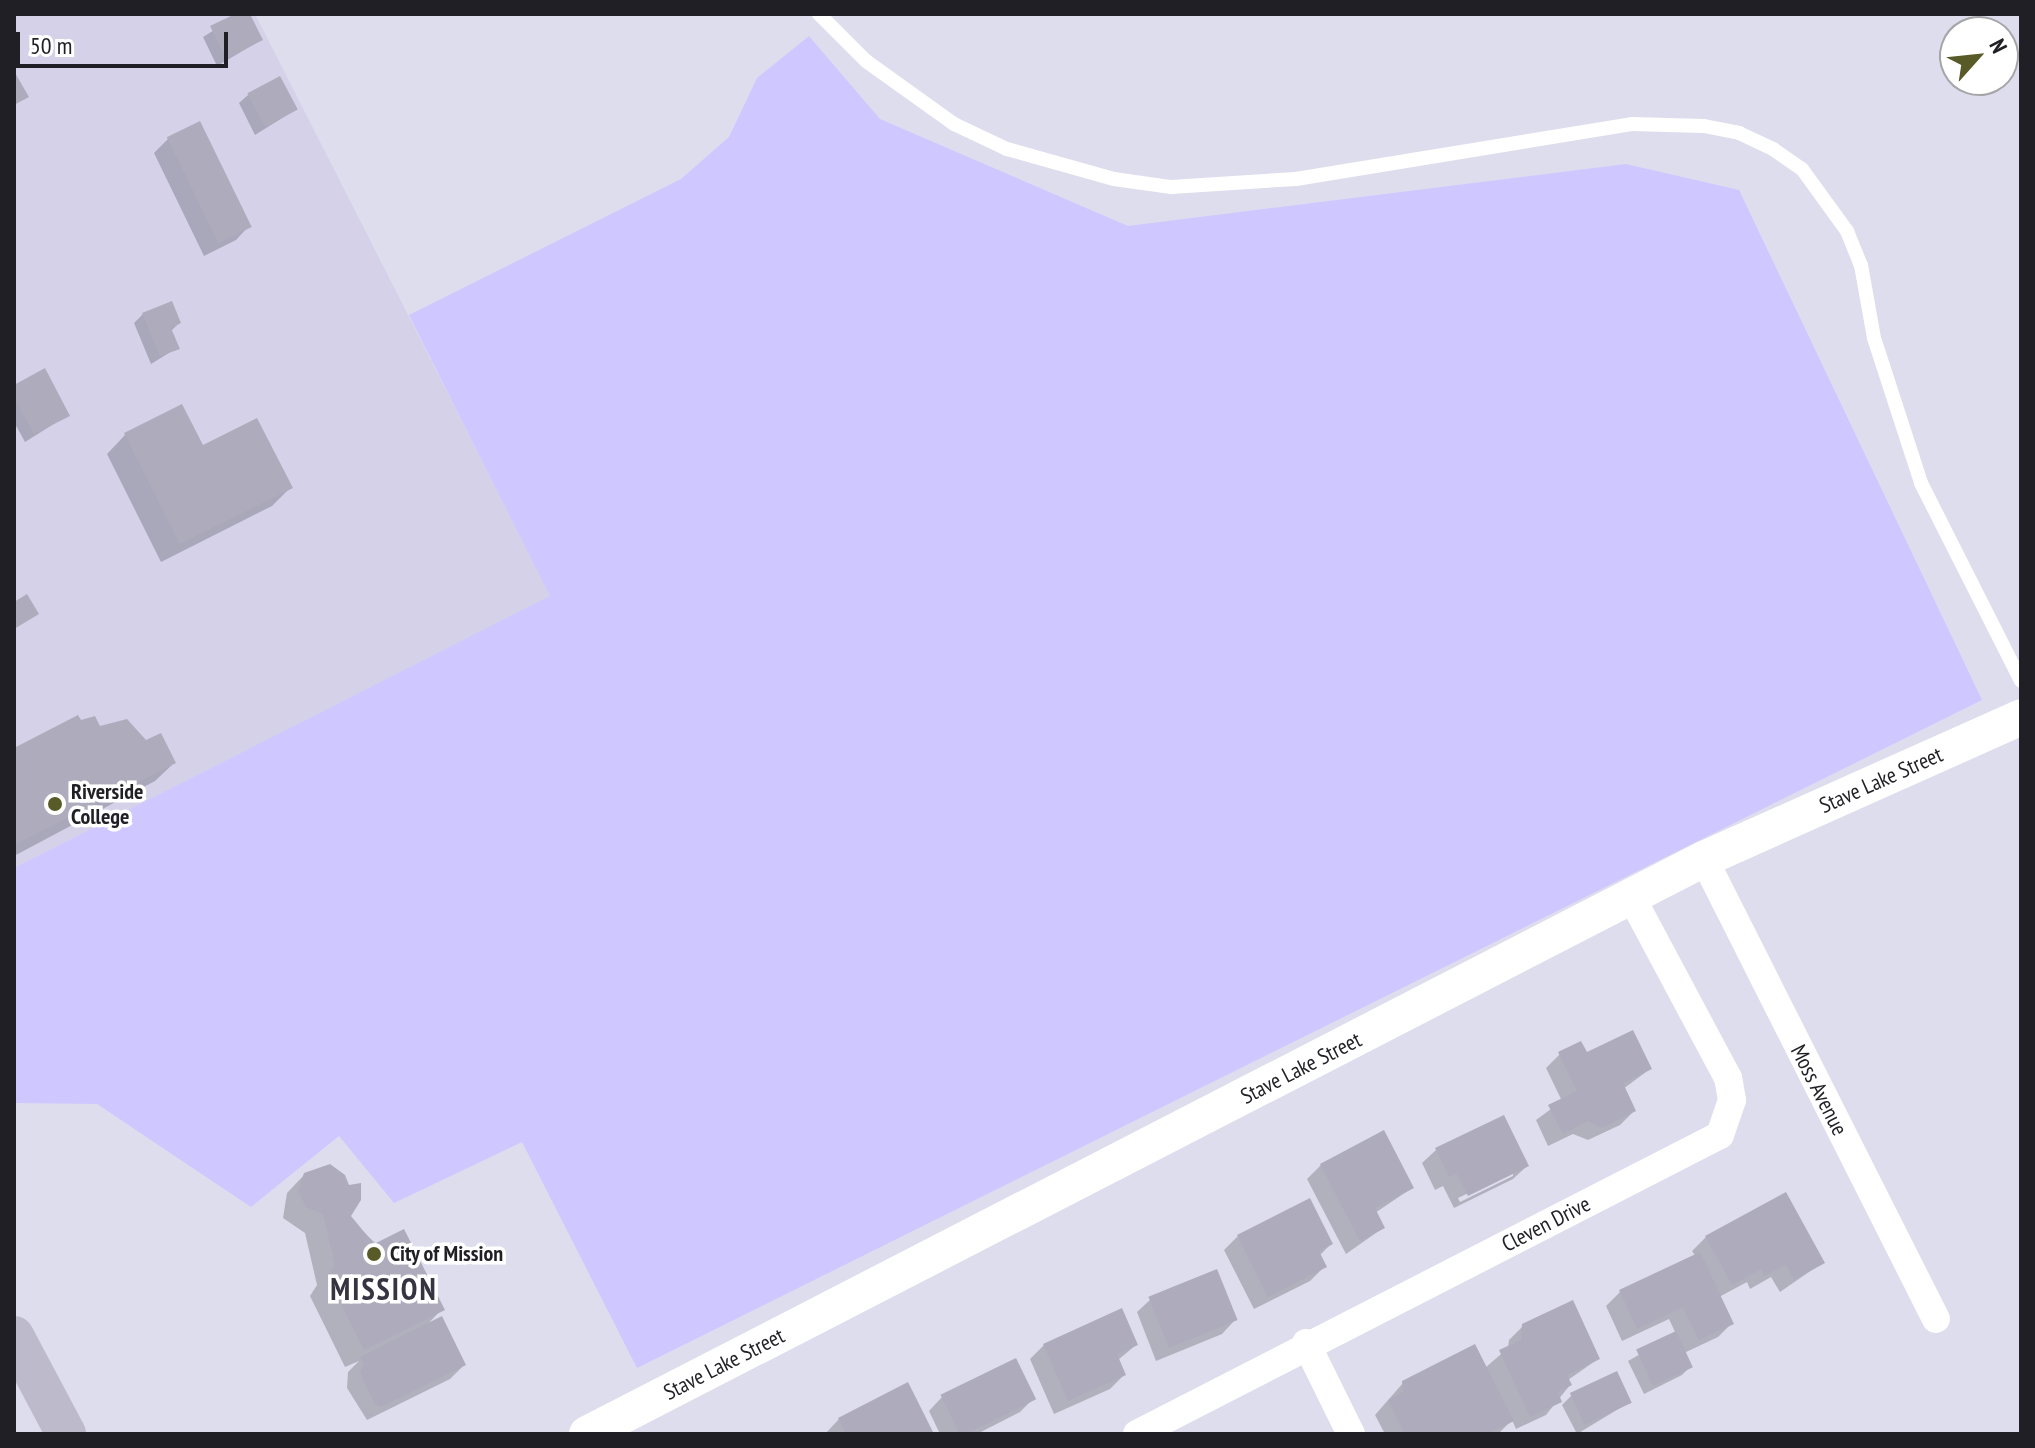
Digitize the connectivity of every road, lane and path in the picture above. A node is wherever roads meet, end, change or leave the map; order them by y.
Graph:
1 (819, 14) edge
2 (2021, 681) edge
3 (2021, 717) edge
4 (1704, 859) junction
5 (1632, 898) junction
6 (1936, 1319) dead end
7 (14, 1336) edge
8 (1306, 1343) junction
9 (66, 1434) edge
10 (587, 1434) edge
11 (1137, 1434) edge
12 (1351, 1434) edge

1 - 2 lane
3 - 4 street, Stave Lake Street
4 - 5 street, Stave Lake Street
4 - 6 street, Moss Avenue
5 - 8 street, Cleven Drive
5 - 10 street, Stave Lake Street
7 - 9 main road
8 - 11 street, Cleven Drive
8 - 12 street

